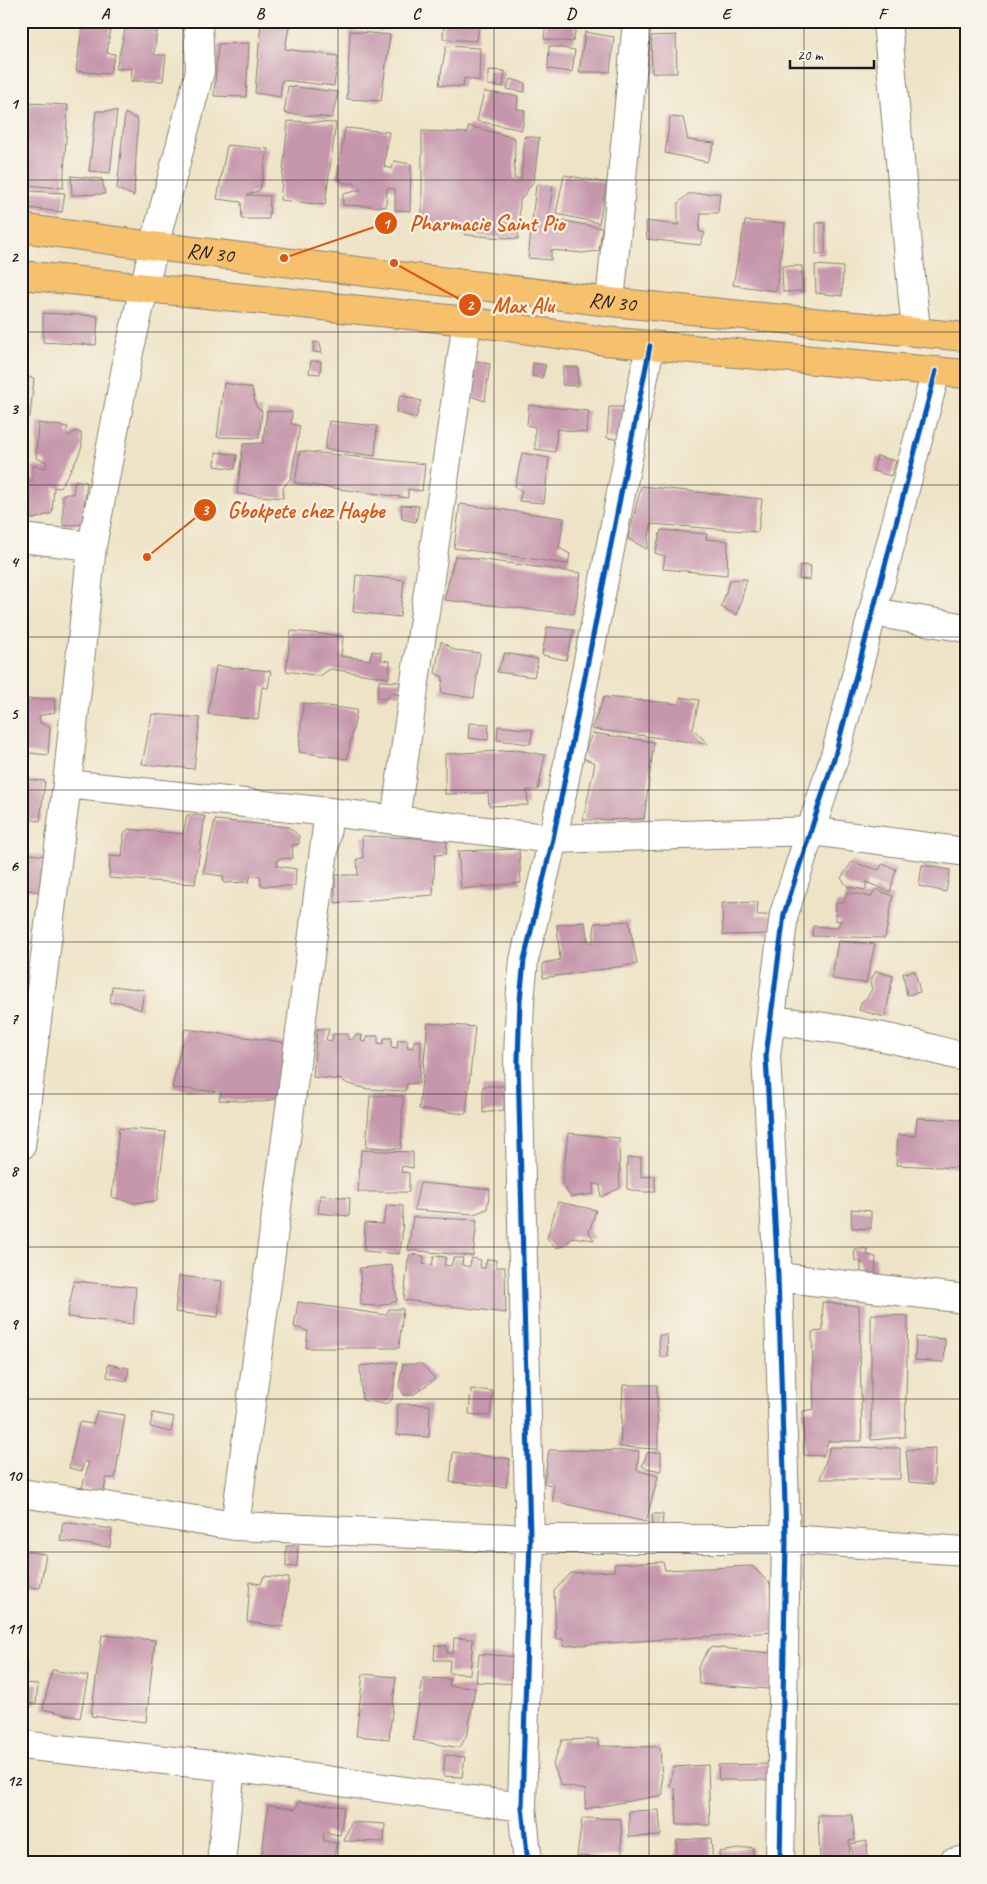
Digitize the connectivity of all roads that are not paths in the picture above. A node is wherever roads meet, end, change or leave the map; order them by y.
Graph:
1 (198, 21) edge
2 (637, 21) edge
3 (887, 21) edge
4 (21, 228) edge
5 (154, 246) junction
6 (21, 275) edge
7 (146, 287) junction
8 (610, 302) junction
9 (467, 321) junction
10 (916, 332) junction
11 (966, 337) edge
12 (650, 346) junction
13 (936, 371) junction
14 (966, 374) edge
15 (21, 538) edge
16 (92, 546) junction
17 (873, 612) junction
18 (966, 628) edge
19 (67, 784) junction
20 (329, 812) junction
21 (395, 820) junction
22 (811, 831) junction
23 (553, 839) junction
24 (966, 852) edge
25 (771, 1020) junction
26 (966, 1058) edge
27 (21, 1146) edge
28 (778, 1276) junction
29 (966, 1299) edge
30 (21, 1493) edge
31 (235, 1526) junction
32 (530, 1538) junction
33 (786, 1539) junction
34 (966, 1551) edge
35 (21, 1745) edge
36 (230, 1768) junction
37 (522, 1807) junction
38 (966, 1860) edge
39 (221, 1863) edge
40 (528, 1863) edge
41 (780, 1863) edge
42 (952, 1863) edge

1 - 5 street
2 - 8 street
3 - 10 street
4 - 5 main road, RN 30 / RN 30
5 - 7 street
5 - 8 main road, RN 30 / RN 30
6 - 7 main road, RN 30
7 - 9 main road, RN 30
7 - 16 street
8 - 10 main road, RN 30 / RN 30
9 - 12 main road, RN 30
9 - 21 street
10 - 11 main road, RN 30 / RN 30
12 - 13 main road, RN 30
12 - 23 street
13 - 14 main road, RN 30
13 - 17 street
15 - 16 street
16 - 19 street
17 - 18 street
17 - 22 street
19 - 20 street
19 - 27 street
20 - 21 street
20 - 31 street
21 - 23 street
22 - 23 street
22 - 24 street
22 - 25 street
23 - 32 street
25 - 26 street
25 - 28 street
28 - 29 street
28 - 33 street
30 - 31 street
31 - 32 street
32 - 33 street
32 - 37 street
33 - 34 street
33 - 41 street
35 - 36 street
36 - 37 street
36 - 39 street
37 - 40 street
38 - 42 street

